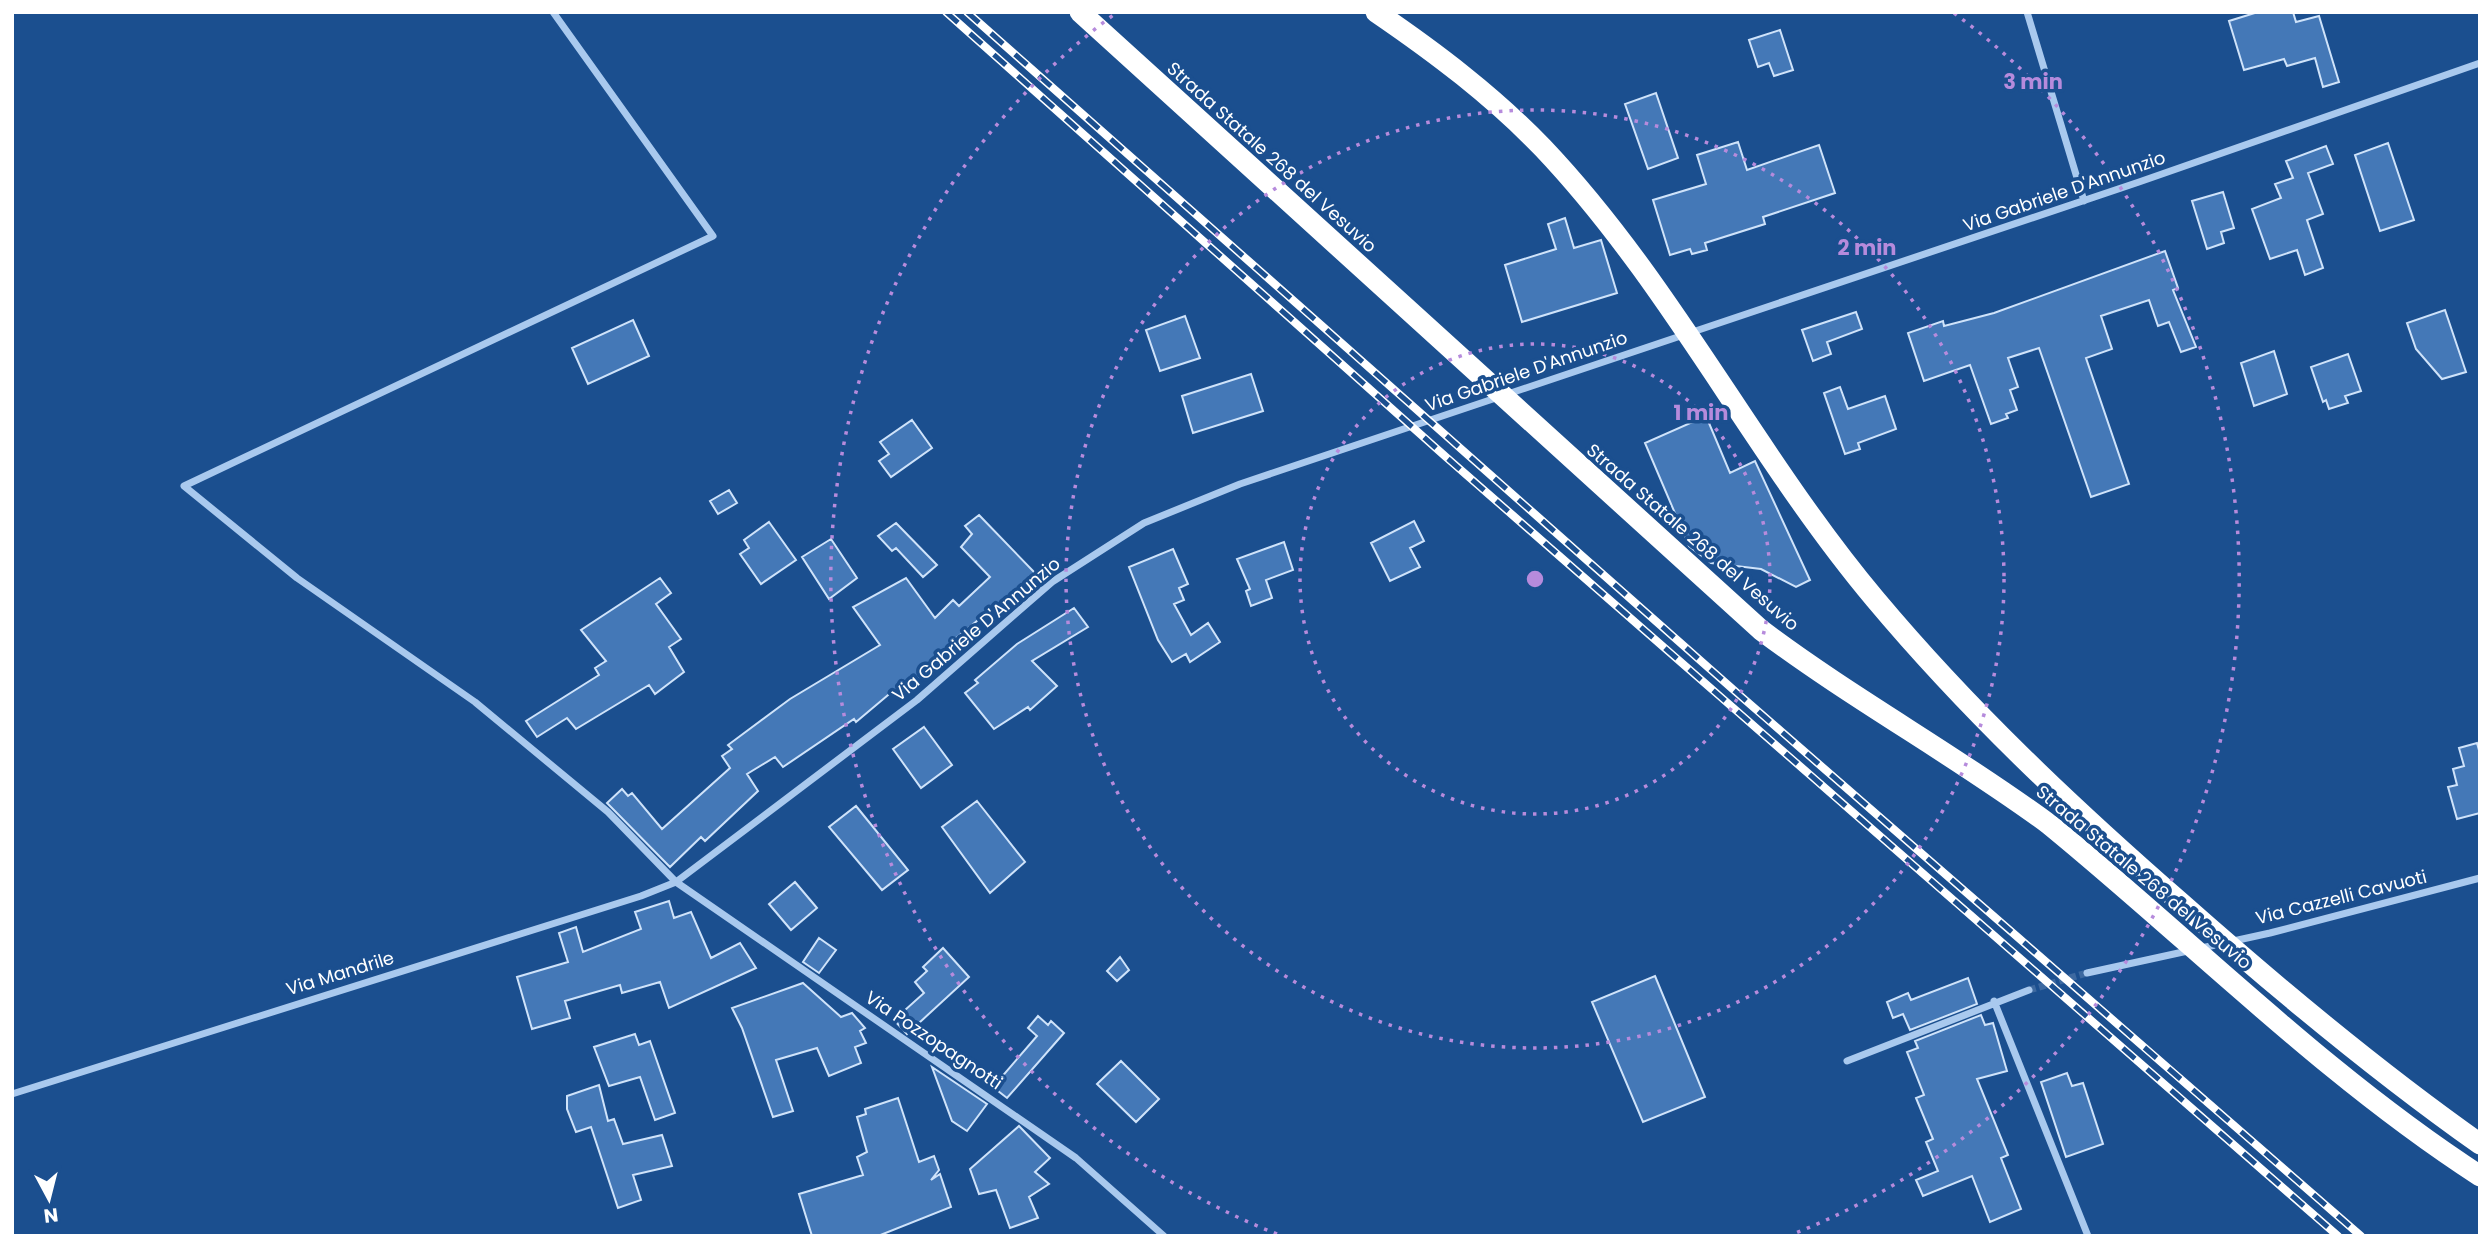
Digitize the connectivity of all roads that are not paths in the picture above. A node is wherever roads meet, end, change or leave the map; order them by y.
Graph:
1 (553, 12) edge
2 (1080, 12) edge
3 (1376, 12) edge
4 (2027, 12) edge
5 (2480, 63) edge
6 (2084, 201) junction
7 (2480, 878) edge
8 (676, 882) junction
9 (2087, 973) tunnel mouth
10 (2029, 990) tunnel mouth
11 (1994, 1001) junction
12 (1847, 1060) dead end
13 (12, 1094) edge
14 (2480, 1144) edge
15 (2480, 1176) edge
16 (1164, 1236) edge
17 (2088, 1236) edge

1 - 8 street, Via Pozzopagnotti
2 - 15 highway, Strada Statale 268 del Vesuvio
3 - 14 highway, Strada Statale 268 del Vesuvio
4 - 6 street
5 - 6 street, Via Gabriele D'Annunzio
6 - 8 street, Via Gabriele D'Annunzio
7 - 9 street, Via Cazzelli Cavuoti
8 - 13 street, Via Mandrile
8 - 16 street, Via Pozzopagnotti
10 - 11 street
11 - 12 street
11 - 17 street

